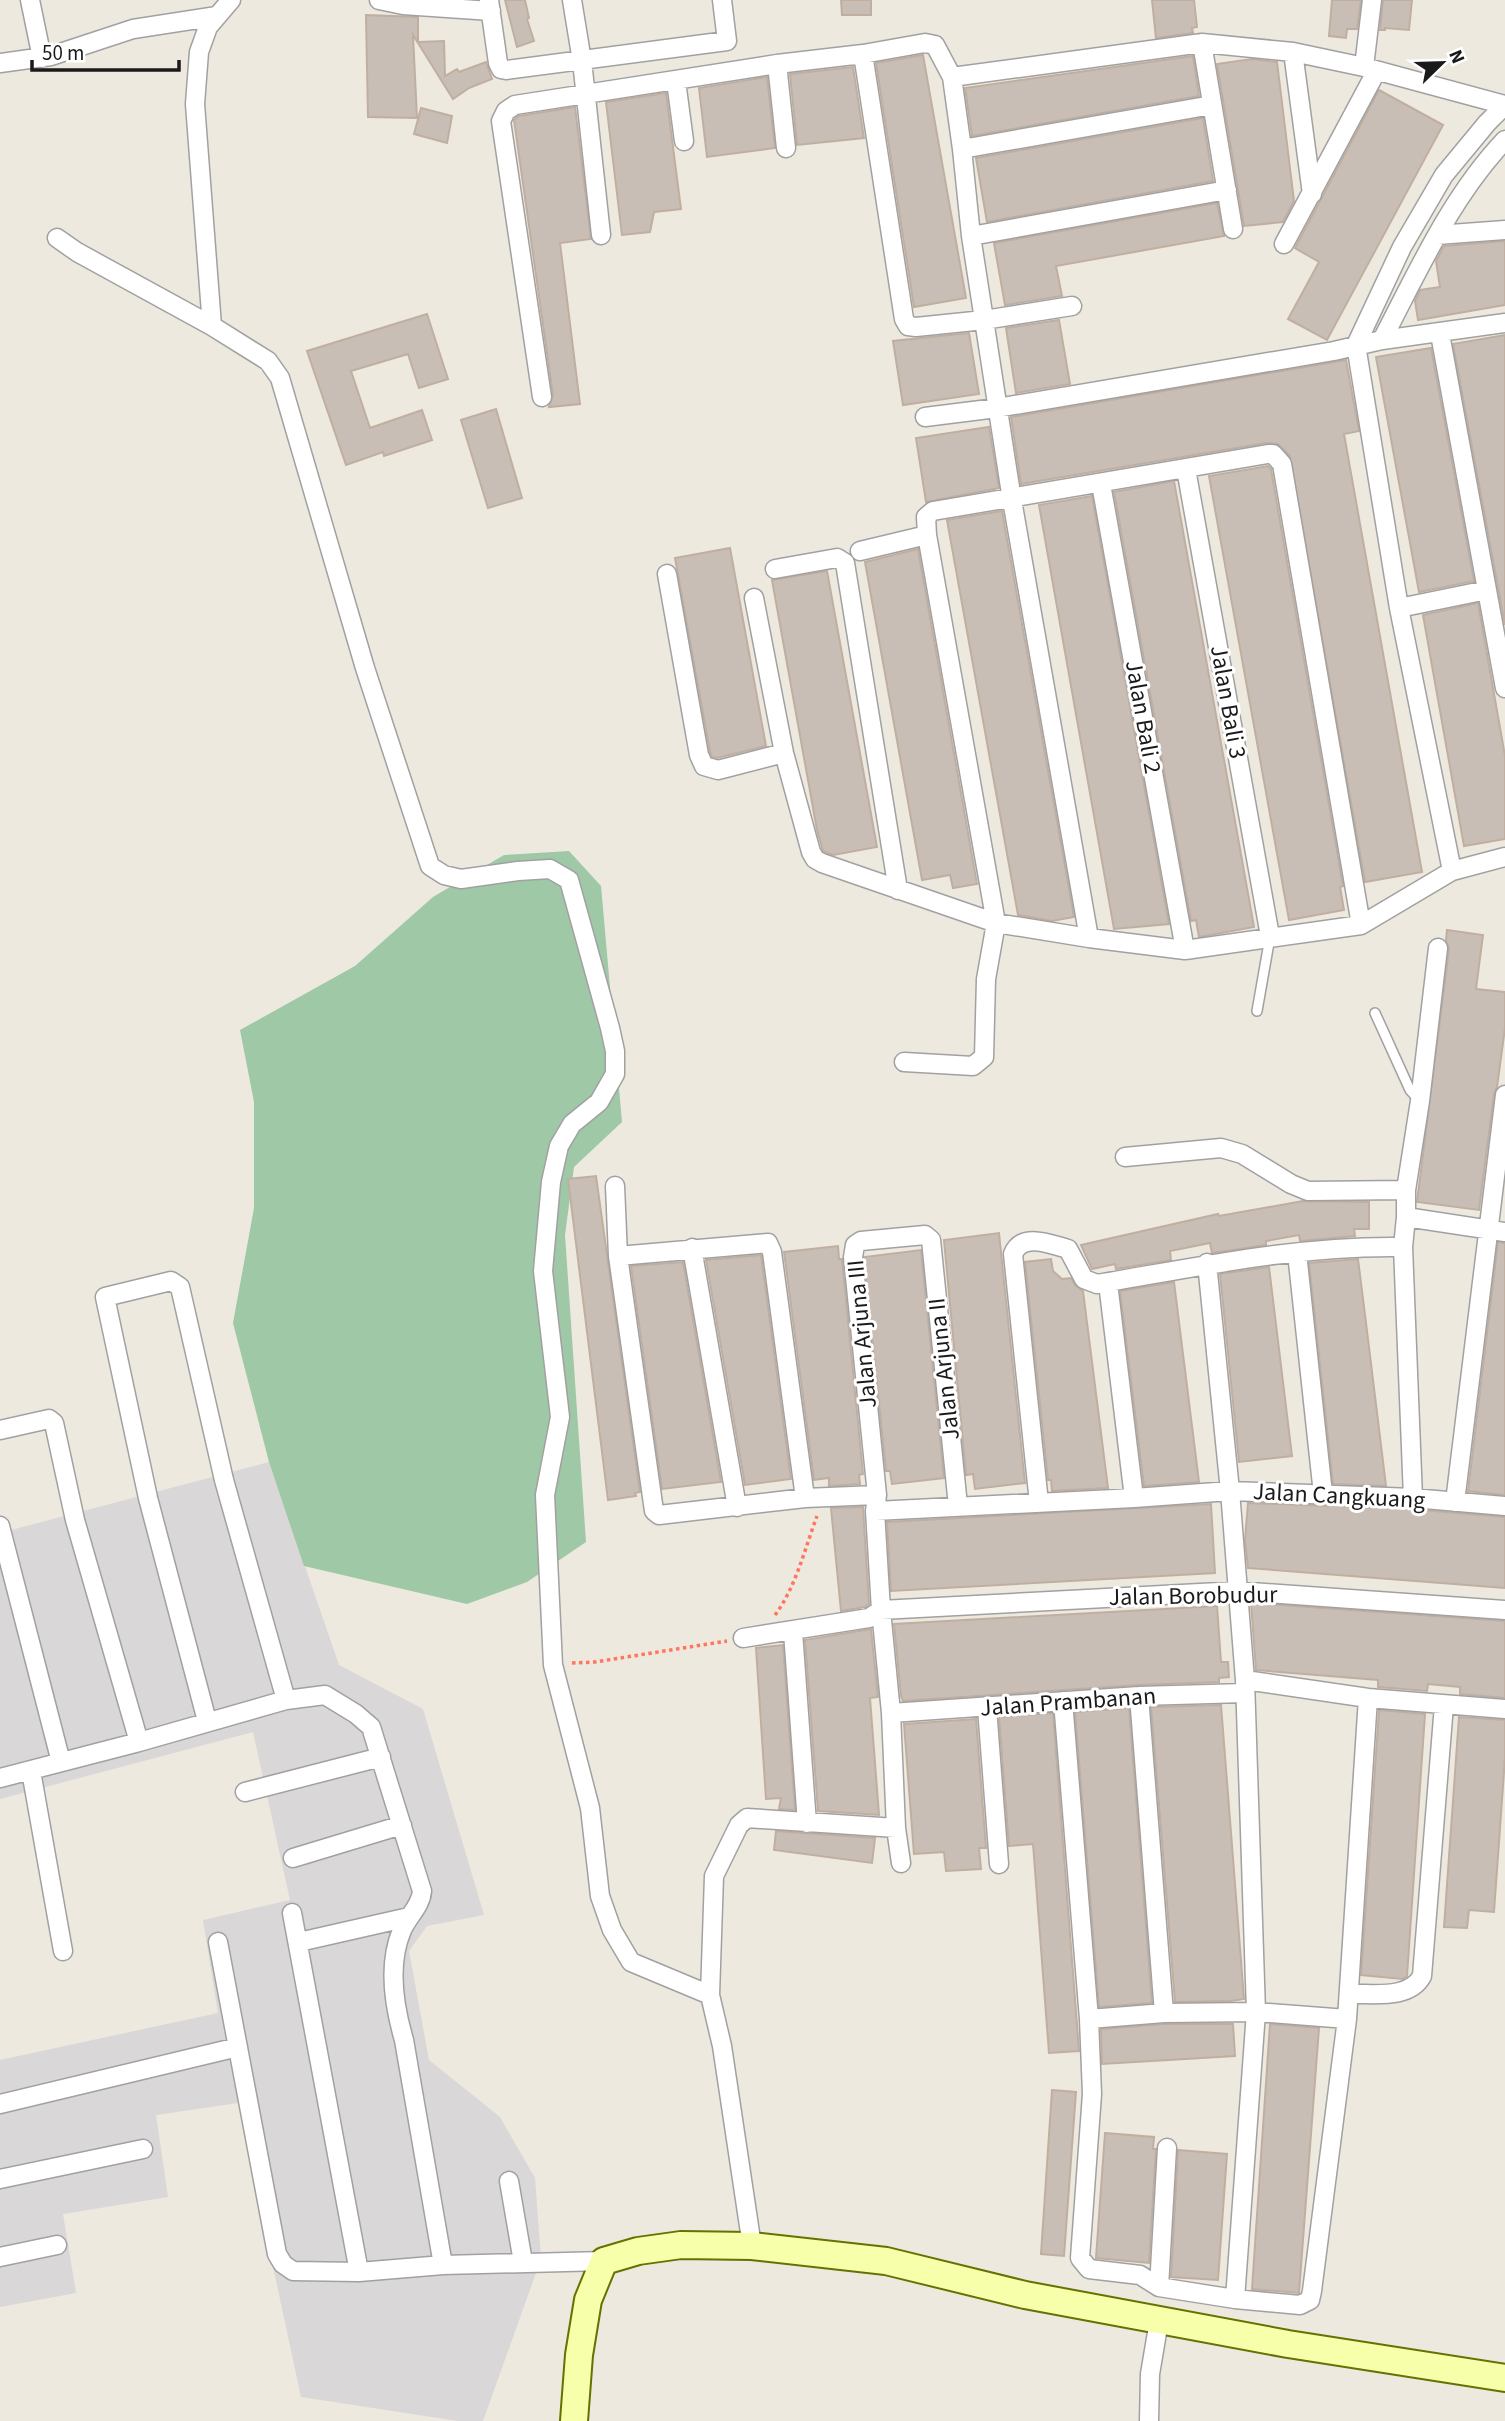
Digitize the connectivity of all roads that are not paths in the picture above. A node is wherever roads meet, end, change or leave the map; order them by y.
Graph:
1 (30, 0) edge
2 (231, 0) edge
3 (379, 0) edge
4 (572, 0) edge
5 (722, 0) edge
6 (1372, 0) edge
7 (490, 6) edge
8 (217, 16) junction
9 (1202, 43) junction
10 (1293, 52) junction
11 (863, 54) junction
12 (42, 58) junction
13 (582, 61) junction
14 (0, 63) edge
15 (777, 64) junction
16 (1370, 70) junction
17 (952, 77) junction
18 (676, 81) junction
19 (584, 96) junction
20 (1212, 105) junction
21 (1505, 105) edge
22 (1505, 140) edge
23 (684, 141) dead end
24 (786, 148) dead end
25 (962, 149) junction
26 (1227, 190) junction
27 (1312, 194) junction
28 (1233, 229) dead end
29 (1505, 230) edge
30 (600, 235) dead end
31 (1437, 235) junction
32 (971, 236) junction
33 (57, 238) dead end
34 (1284, 244) dead end
35 (1072, 306) dead end
36 (984, 320) junction
37 (1505, 323) edge
38 (212, 326) junction
39 (1440, 334) junction
40 (1382, 340) junction
41 (1356, 345) junction
42 (542, 397) dead end
43 (997, 408) junction
44 (925, 417) dead end
45 (1186, 469) junction
46 (1101, 484) junction
47 (1012, 500) junction
48 (927, 535) junction
49 (860, 551) dead end
50 (775, 569) dead end
51 (667, 574) dead end
52 (1487, 590) junction
53 (754, 598) dead end
54 (1399, 608) junction
55 (1505, 688) edge
56 (784, 753) junction
57 (1505, 857) edge
58 (1452, 871) junction
59 (898, 890) junction
60 (996, 923) junction
61 (1361, 925) junction
62 (1270, 936) junction
63 (1089, 938) junction
64 (1438, 948) dead end
65 (1185, 950) junction
66 (1257, 1011) dead end
67 (1375, 1013) dead end
68 (904, 1062) dead end
69 (1505, 1095) edge
70 (1420, 1101) junction
71 (1125, 1157) dead end
72 (615, 1186) dead end
73 (1406, 1190) junction
74 (1406, 1217) junction
75 (1496, 1231) edge
76 (925, 1235) joint
77 (1403, 1247) junction
78 (692, 1248) junction
79 (1297, 1253) junction
80 (618, 1256) junction
81 (1207, 1263) junction
82 (1108, 1283) junction
83 (0, 1430) edge
84 (1230, 1491) junction
85 (1323, 1494) junction
86 (805, 1498) junction
87 (1413, 1498) junction
88 (1133, 1499) junction
89 (1455, 1502) junction
90 (876, 1503) junction
91 (1039, 1503) junction
92 (958, 1506) junction
93 (1505, 1506) edge
94 (737, 1507) junction
95 (0, 1526) edge
96 (1238, 1591) junction
97 (1505, 1609) edge
98 (881, 1610) junction
99 (793, 1632) junction
100 (743, 1638) road end
101 (1245, 1686) junction
102 (1139, 1696) junction
103 (1368, 1698) junction
104 (286, 1700) junction
105 (1063, 1701) junction
106 (1444, 1705) junction
107 (987, 1708) junction
108 (1505, 1709) edge
109 (891, 1713) junction
110 (207, 1721) junction
111 (139, 1742) junction
112 (381, 1757) junction
113 (61, 1762) junction
114 (31, 1771) junction
115 (0, 1778) edge
116 (246, 1792) dead end
117 (807, 1823) junction
118 (402, 1825) junction
119 (897, 1828) junction
120 (293, 1858) dead end
121 (901, 1863) dead end
122 (999, 1864) dead end
123 (292, 1913) dead end
124 (409, 1917) junction
125 (218, 1942) dead end
126 (299, 1942) junction
127 (63, 1951) dead end
128 (1349, 1994) junction
129 (710, 1995) junction
130 (1164, 2012) junction
131 (1256, 2012) junction
132 (1089, 2019) junction
133 (1347, 2020) junction
134 (238, 2047) junction
135 (0, 2104) edge
136 (1167, 2148) dead end
137 (144, 2149) dead end
138 (0, 2179) edge
139 (509, 2182) dead end
140 (57, 2245) dead end
141 (752, 2246) junction
142 (0, 2257) edge
143 (604, 2260) junction
144 (523, 2262) junction
145 (443, 2265) junction
146 (359, 2272) junction
147 (1159, 2287) junction
148 (1235, 2299) junction
149 (1159, 2321) junction
150 (1505, 2378) edge
151 (575, 2421) edge
152 (1149, 2421) edge

1 - 12 street
2 - 8 street
3 - 7 street
4 - 13 street
5 - 13 street
6 - 16 street
7 - 13 street
8 - 12 street
8 - 38 street
9 - 10 street
9 - 17 street
9 - 20 street
10 - 16 street
10 - 27 street
11 - 15 street
11 - 17 street
11 - 36 street
12 - 14 street
13 - 19 street
15 - 18 street
15 - 24 street
16 - 21 street
16 - 27 street
17 - 25 street
18 - 19 street
18 - 23 street
19 - 30 street
19 - 42 street
20 - 25 street
20 - 26 street
21 - 41 street
22 - 31 street
25 - 32 street
26 - 28 street
26 - 32 street
27 - 34 street
29 - 31 street
31 - 40 street
32 - 36 street
33 - 38 street
35 - 36 street
36 - 43 street
37 - 39 street
38 - 129 street
39 - 40 street
39 - 52 street
40 - 41 street
41 - 43 street
41 - 54 street
43 - 44 street
43 - 47 street
45 - 46 street
45 - 61 street
45 - 62 street, Jalan Bali 3
46 - 47 street
46 - 65 street, Jalan Bali 2
47 - 48 street
47 - 63 street
48 - 49 street
48 - 60 street
50 - 59 street
51 - 56 street
52 - 54 street
52 - 55 street
53 - 56 street
54 - 58 street
56 - 59 street
57 - 58 street
58 - 61 street
59 - 60 street
60 - 63 street
60 - 68 street
61 - 62 street
62 - 65 street
62 - 66 lane
63 - 65 street
64 - 70 street
67 - 70 lane
69 - 75 street
70 - 73 street
71 - 73 street
72 - 80 street
73 - 74 street
74 - 75 street
74 - 77 street
75 - 89 street
76 - 90 street, Jalan Arjuna III
76 - 92 street, Jalan Arjuna II
77 - 79 street
77 - 87 street
78 - 80 street
78 - 86 street
78 - 94 street
79 - 81 street
79 - 85 street
80 - 94 street
81 - 82 street
81 - 84 street
82 - 88 street
82 - 91 street
83 - 111 street
84 - 85 street, Jalan Cangkuang
84 - 88 street
84 - 96 street, Jalan Cangkuang
85 - 87 street, Jalan Cangkuang
86 - 90 street
86 - 94 street
87 - 89 street, Jalan Cangkuang
88 - 91 street
89 - 93 street, Jalan Cangkuang
90 - 92 street
90 - 98 street
91 - 92 street
95 - 113 street
96 - 97 street, Jalan Borobudur
96 - 98 street, Jalan Borobudur
96 - 101 street, Jalan Cangkuang
98 - 99 street, Jalan Borobudur
98 - 109 street
99 - 100 street, Jalan Borobudur
99 - 117 street
101 - 102 street, Jalan Prambanan
101 - 103 street, Jalan Prambanan
101 - 131 street, Jalan Cangkuang
102 - 105 street, Jalan Prambanan
102 - 130 street
103 - 106 street, Jalan Prambanan
103 - 128 street
104 - 110 street
104 - 110 street
104 - 112 street
105 - 107 street, Jalan Prambanan
105 - 132 street
106 - 108 street, Jalan Prambanan
106 - 128 street
107 - 109 street, Jalan Prambanan
107 - 122 street
109 - 119 street
110 - 111 street
111 - 113 street
112 - 116 street
112 - 118 street
113 - 114 street
114 - 115 street
114 - 127 street
117 - 119 street
117 - 129 street
118 - 120 street
118 - 124 street
119 - 121 street
123 - 126 street
124 - 126 street
124 - 145 street
125 - 134 street
126 - 146 street
128 - 133 street
129 - 141 street
130 - 131 street
130 - 132 street
131 - 133 street
131 - 148 street, Jalan Cangkuang
132 - 147 street
133 - 148 street
134 - 135 street
134 - 146 street
136 - 147 street
137 - 138 street
139 - 144 street
140 - 142 street
141 - 143 street
141 - 149 street
143 - 144 street
143 - 151 street
144 - 145 street
145 - 146 street
147 - 148 street
149 - 150 street
149 - 152 street

